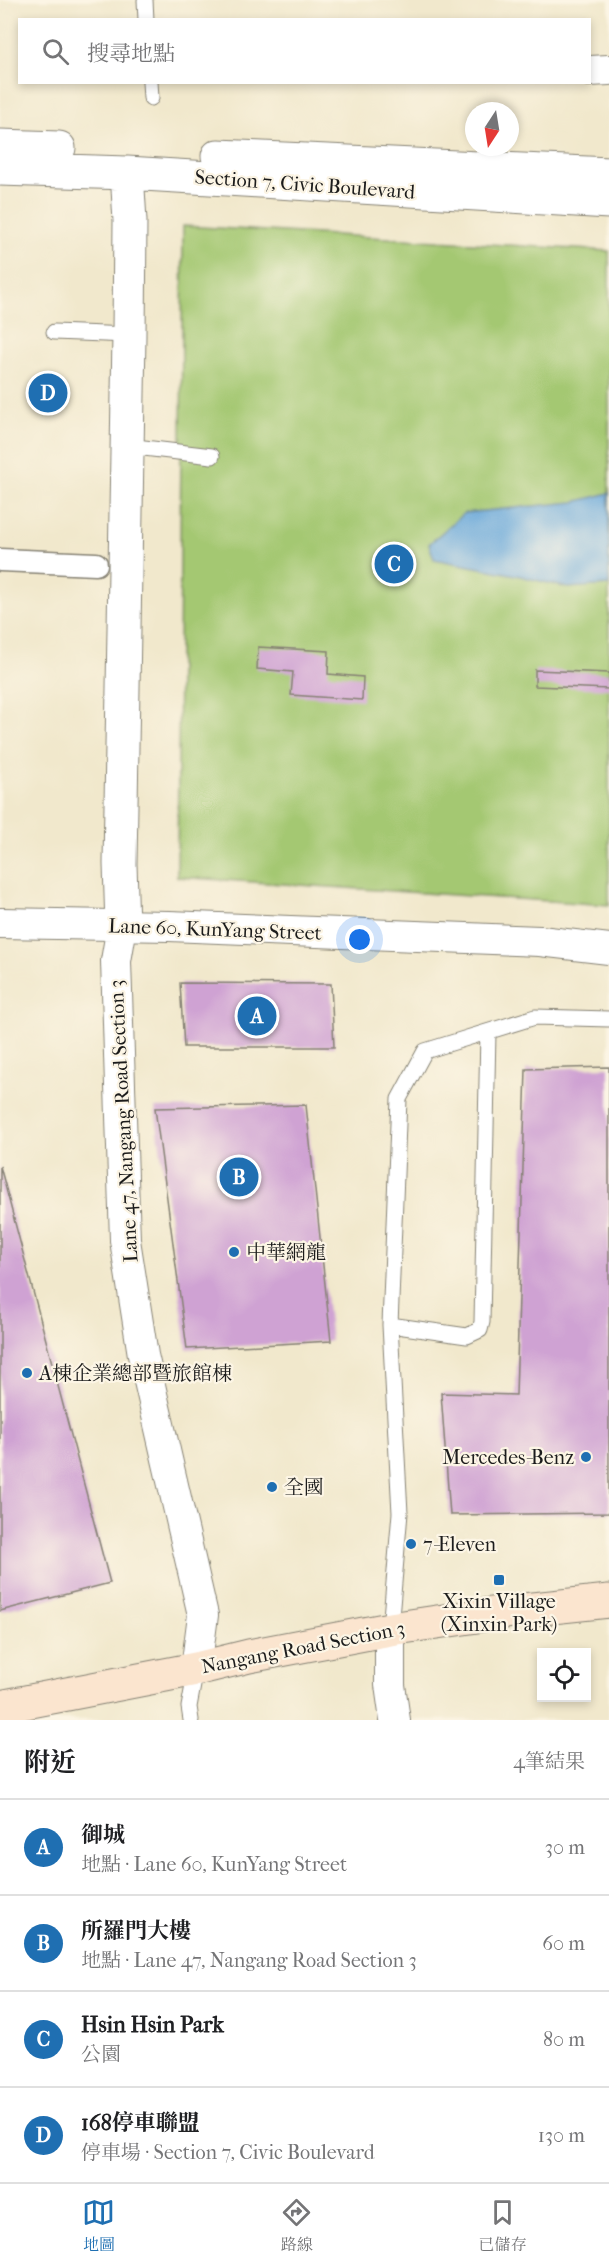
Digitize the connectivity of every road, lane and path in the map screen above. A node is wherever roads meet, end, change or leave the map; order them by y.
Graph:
1 (145, 0) edge
2 (146, 18) edge
3 (591, 70) edge
4 (609, 70) edge
5 (150, 84) edge
6 (151, 98) dead end
7 (0, 146) edge
8 (0, 169) edge
9 (127, 173) junction
10 (609, 174) edge
11 (609, 202) edge
12 (54, 332) dead end
13 (129, 335) junction
14 (127, 446) junction
15 (212, 456) dead end
16 (0, 560) edge
17 (96, 564) dead end
18 (0, 923) edge
19 (122, 926) junction
20 (609, 949) edge
21 (609, 1019) edge
22 (488, 1032) junction
23 (390, 1325) junction
24 (609, 1601) edge
25 (390, 1629) junction
26 (196, 1669) junction
27 (0, 1707) edge
28 (190, 1720) edge
29 (395, 1720) edge

1 - 2 lane
3 - 4 street
5 - 6 lane
7 - 10 street, Section 7, Civic Boulevard
8 - 9 street, Section 7, Civic Boulevard
9 - 11 street, Section 7, Civic Boulevard
9 - 13 street
12 - 13 lane
13 - 14 street
14 - 15 lane
14 - 19 street
16 - 17 street
18 - 19 street, Lane 60, KunYang Street
19 - 20 street, Lane 60, KunYang Street
19 - 26 street, Lane 47, Nangang Road Section 3
21 - 22 lane
22 - 23 lane
22 - 23 lane
23 - 25 lane
24 - 25 main road, Nangang Road Section 3
25 - 26 main road, Nangang Road Section 3
25 - 29 street
26 - 27 main road, Nangang Road Section 3
26 - 28 lane

